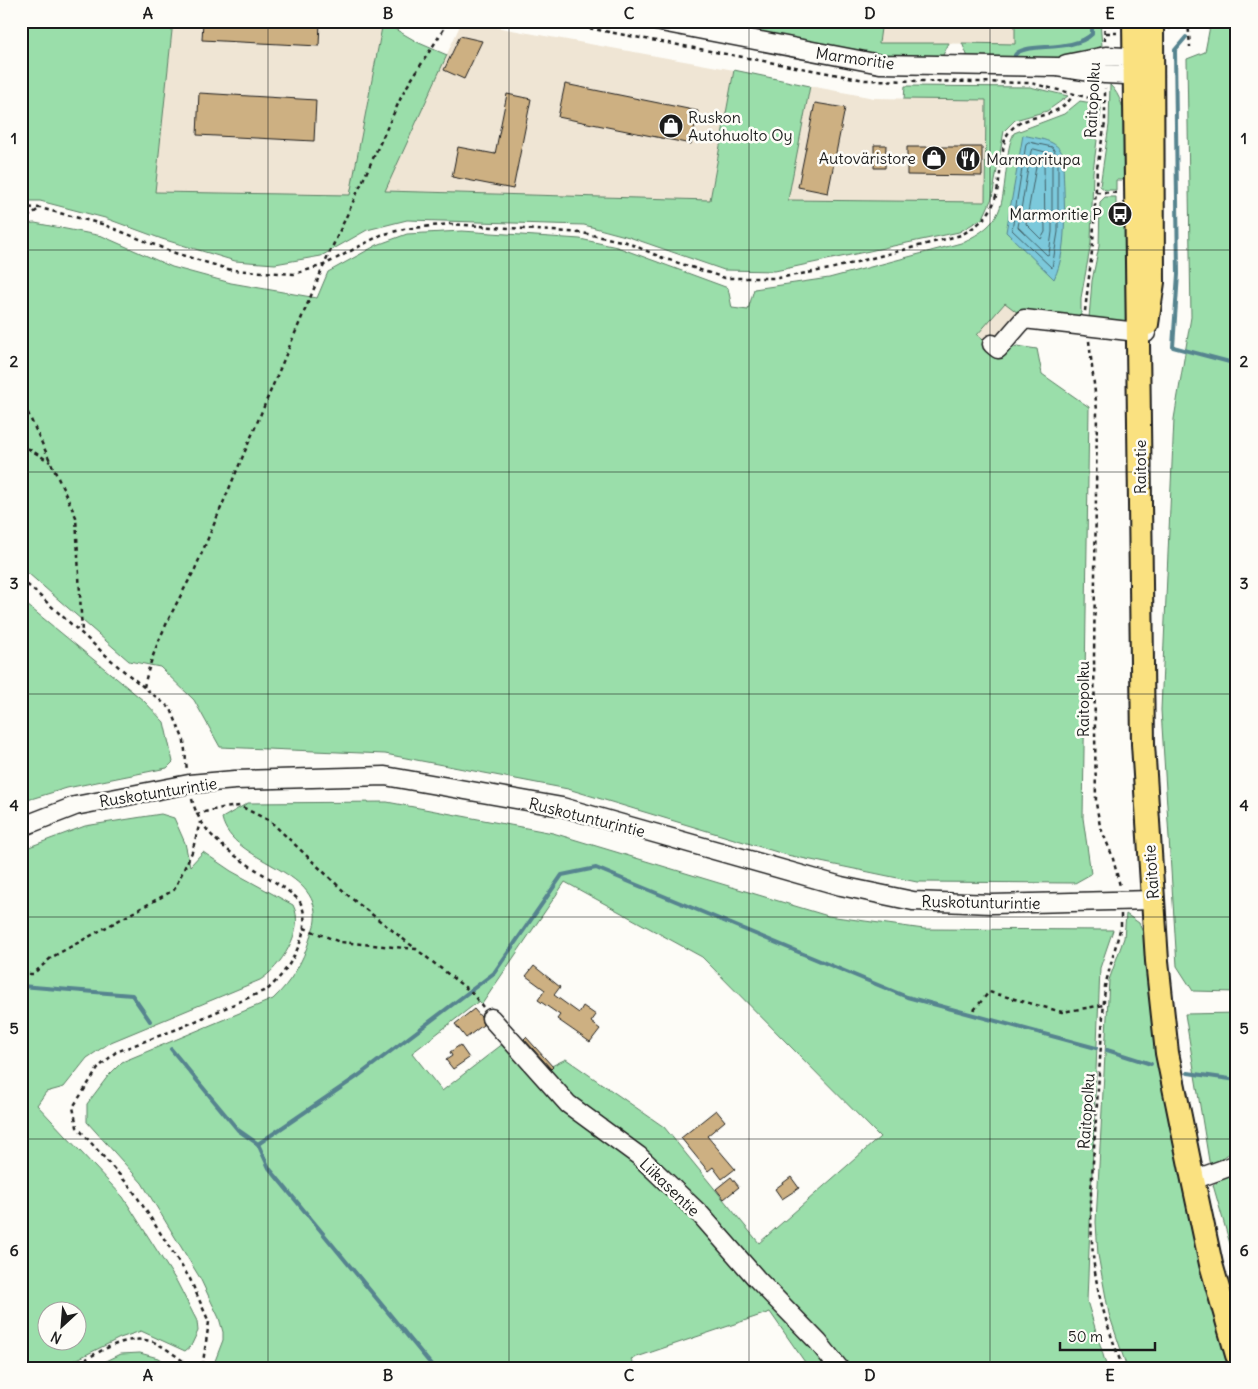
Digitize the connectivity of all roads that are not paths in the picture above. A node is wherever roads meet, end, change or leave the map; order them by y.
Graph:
1 (656, 21) edge
2 (1134, 21) edge
3 (1152, 21) edge
4 (1057, 66) junction
5 (1143, 67) junction
6 (1142, 332) junction
7 (992, 344) dead end
8 (21, 827) edge
9 (1152, 900) junction
10 (491, 1018) dead end
11 (1237, 1164) edge
12 (1193, 1180) junction
13 (1237, 1355) edge
14 (838, 1368) edge

1 - 4 street, Marmoritie
2 - 5 main road, Raitotie
3 - 5 main road, Raitotie
4 - 5 street, Marmoritie
4 - 5 street, Marmoritie
5 - 6 main road, Raitotie
6 - 7 street
6 - 9 main road, Raitotie
8 - 9 street, Ruskotunturintie
9 - 12 main road, Raitotie
10 - 14 street, Liikasentie
11 - 12 street
12 - 13 main road, Raitotie

